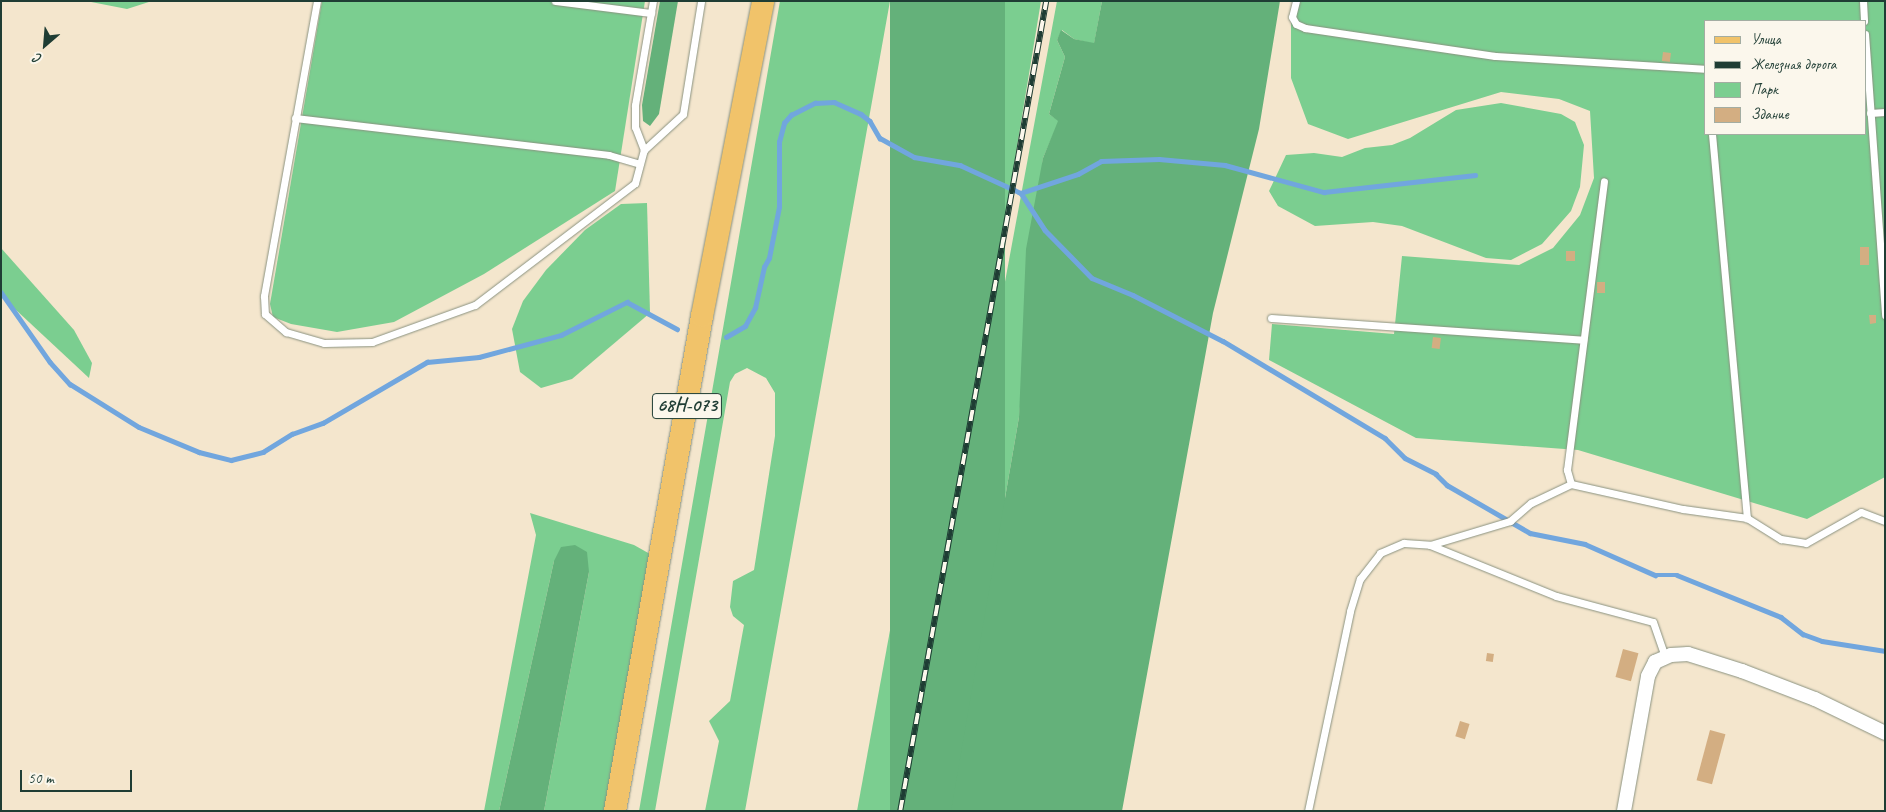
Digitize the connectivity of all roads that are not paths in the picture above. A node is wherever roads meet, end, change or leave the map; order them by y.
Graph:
1 (317, 1) edge
2 (556, 1) edge
3 (653, 1) edge
4 (701, 1) edge
5 (763, 1) edge
6 (1296, 1) edge
7 (1863, 1) edge
8 (651, 13) junction
9 (1864, 20) edge
10 (1704, 69) edge
11 (1866, 84) edge
12 (1885, 112) edge
13 (1870, 113) junction
14 (295, 118) junction
15 (1712, 135) edge
16 (644, 150) junction
17 (640, 164) junction
18 (1604, 181) dead end
19 (1883, 259) edge
20 (1885, 315) edge
21 (1271, 318) dead end
22 (1583, 340) junction
23 (1571, 484) junction
24 (1747, 518) junction
25 (1885, 521) edge
26 (1430, 545) junction
27 (1665, 657) junction
28 (1885, 733) edge
29 (615, 811) edge
30 (1308, 811) edge
31 (1624, 811) edge

1 - 14 lane
2 - 8 lane
3 - 8 lane
4 - 16 lane
5 - 29 main road, 68Н-073
6 - 10 lane
7 - 9 lane
8 - 16 lane
11 - 13 lane
12 - 13 lane
13 - 19 lane
14 - 17 lane
14 - 17 lane
15 - 24 lane
16 - 17 lane
18 - 22 lane
19 - 20 lane
21 - 22 lane
22 - 23 lane
23 - 24 lane
23 - 26 lane
24 - 25 lane
26 - 27 lane
26 - 30 lane
27 - 28 street
27 - 31 street

